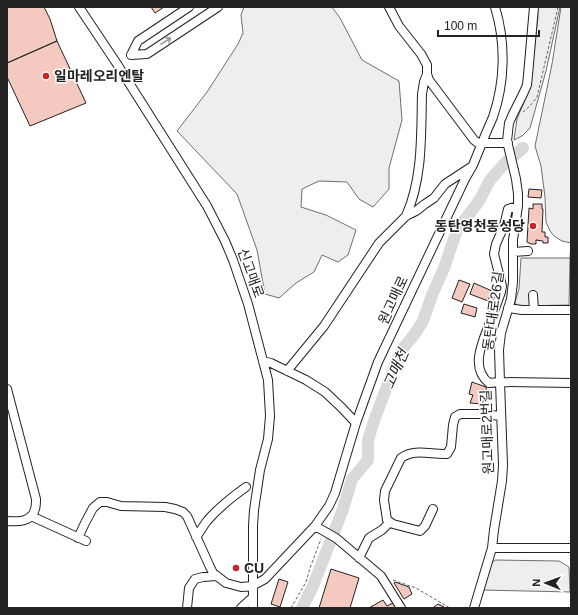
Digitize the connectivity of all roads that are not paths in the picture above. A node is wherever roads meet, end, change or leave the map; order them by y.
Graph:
1 (79, 7) edge
2 (189, 7) edge
3 (218, 7) edge
4 (389, 7) edge
5 (495, 7) edge
6 (534, 7) edge
7 (427, 74) junction
8 (482, 144) junction
9 (508, 145) junction
10 (473, 165) junction
11 (518, 206) junction
12 (406, 216) junction
13 (528, 251) dead end
14 (513, 252) junction
15 (533, 296) dead end
16 (508, 308) junction
17 (534, 310) junction
18 (571, 310) edge
19 (263, 361) junction
20 (288, 371) junction
21 (500, 382) junction
22 (571, 383) edge
23 (7, 389) edge
24 (501, 416) junction
25 (356, 423) junction
26 (246, 488) dead end
27 (433, 509) dead end
28 (31, 516) junction
29 (7, 521) edge
30 (390, 522) junction
31 (315, 526) junction
32 (196, 537) junction
33 (492, 548) junction
34 (571, 548) edge
35 (359, 558) junction
36 (216, 576) junction
37 (252, 586) junction
38 (252, 598) junction
39 (187, 608) edge
40 (241, 608) edge
41 (253, 608) edge
42 (401, 608) edge
43 (474, 608) edge

1 - 19 street, 신고매로
2 -> 3 street
4 - 7 street
5 - 8 street
6 - 9 street
7 - 8 street
7 - 12 street
8 - 9 street
8 - 10 street, 원고매로
9 - 11 street, 동탄대로26길
10 - 12 street
10 - 25 street, 원고매로
11 - 14 street, 동탄대로26길
11 - 21 street, 원고매로2번길
12 - 20 street
13 - 14 street
14 - 16 street, 동탄대로26길
15 - 17 street
16 - 17 street
16 - 21 street, 동탄대로26길
17 - 18 street
19 - 20 street
19 - 37 street, 신고매로
20 - 25 street
21 - 22 street
21 - 24 street, 원고매로2번길
23 - 28 street
24 - 30 street
24 - 33 street, 원고매로2번길
25 - 31 street, 원고매로
26 - 32 street
27 - 30 street
28 - 29 street
28 - 32 street
30 - 35 street
31 - 35 street
31 - 37 street, 원고매로
32 - 36 street
33 - 34 street
33 - 43 street, 원고매로2번길
35 - 42 street
36 - 37 street
36 - 39 street
37 - 38 street
38 - 40 street
38 - 41 street

